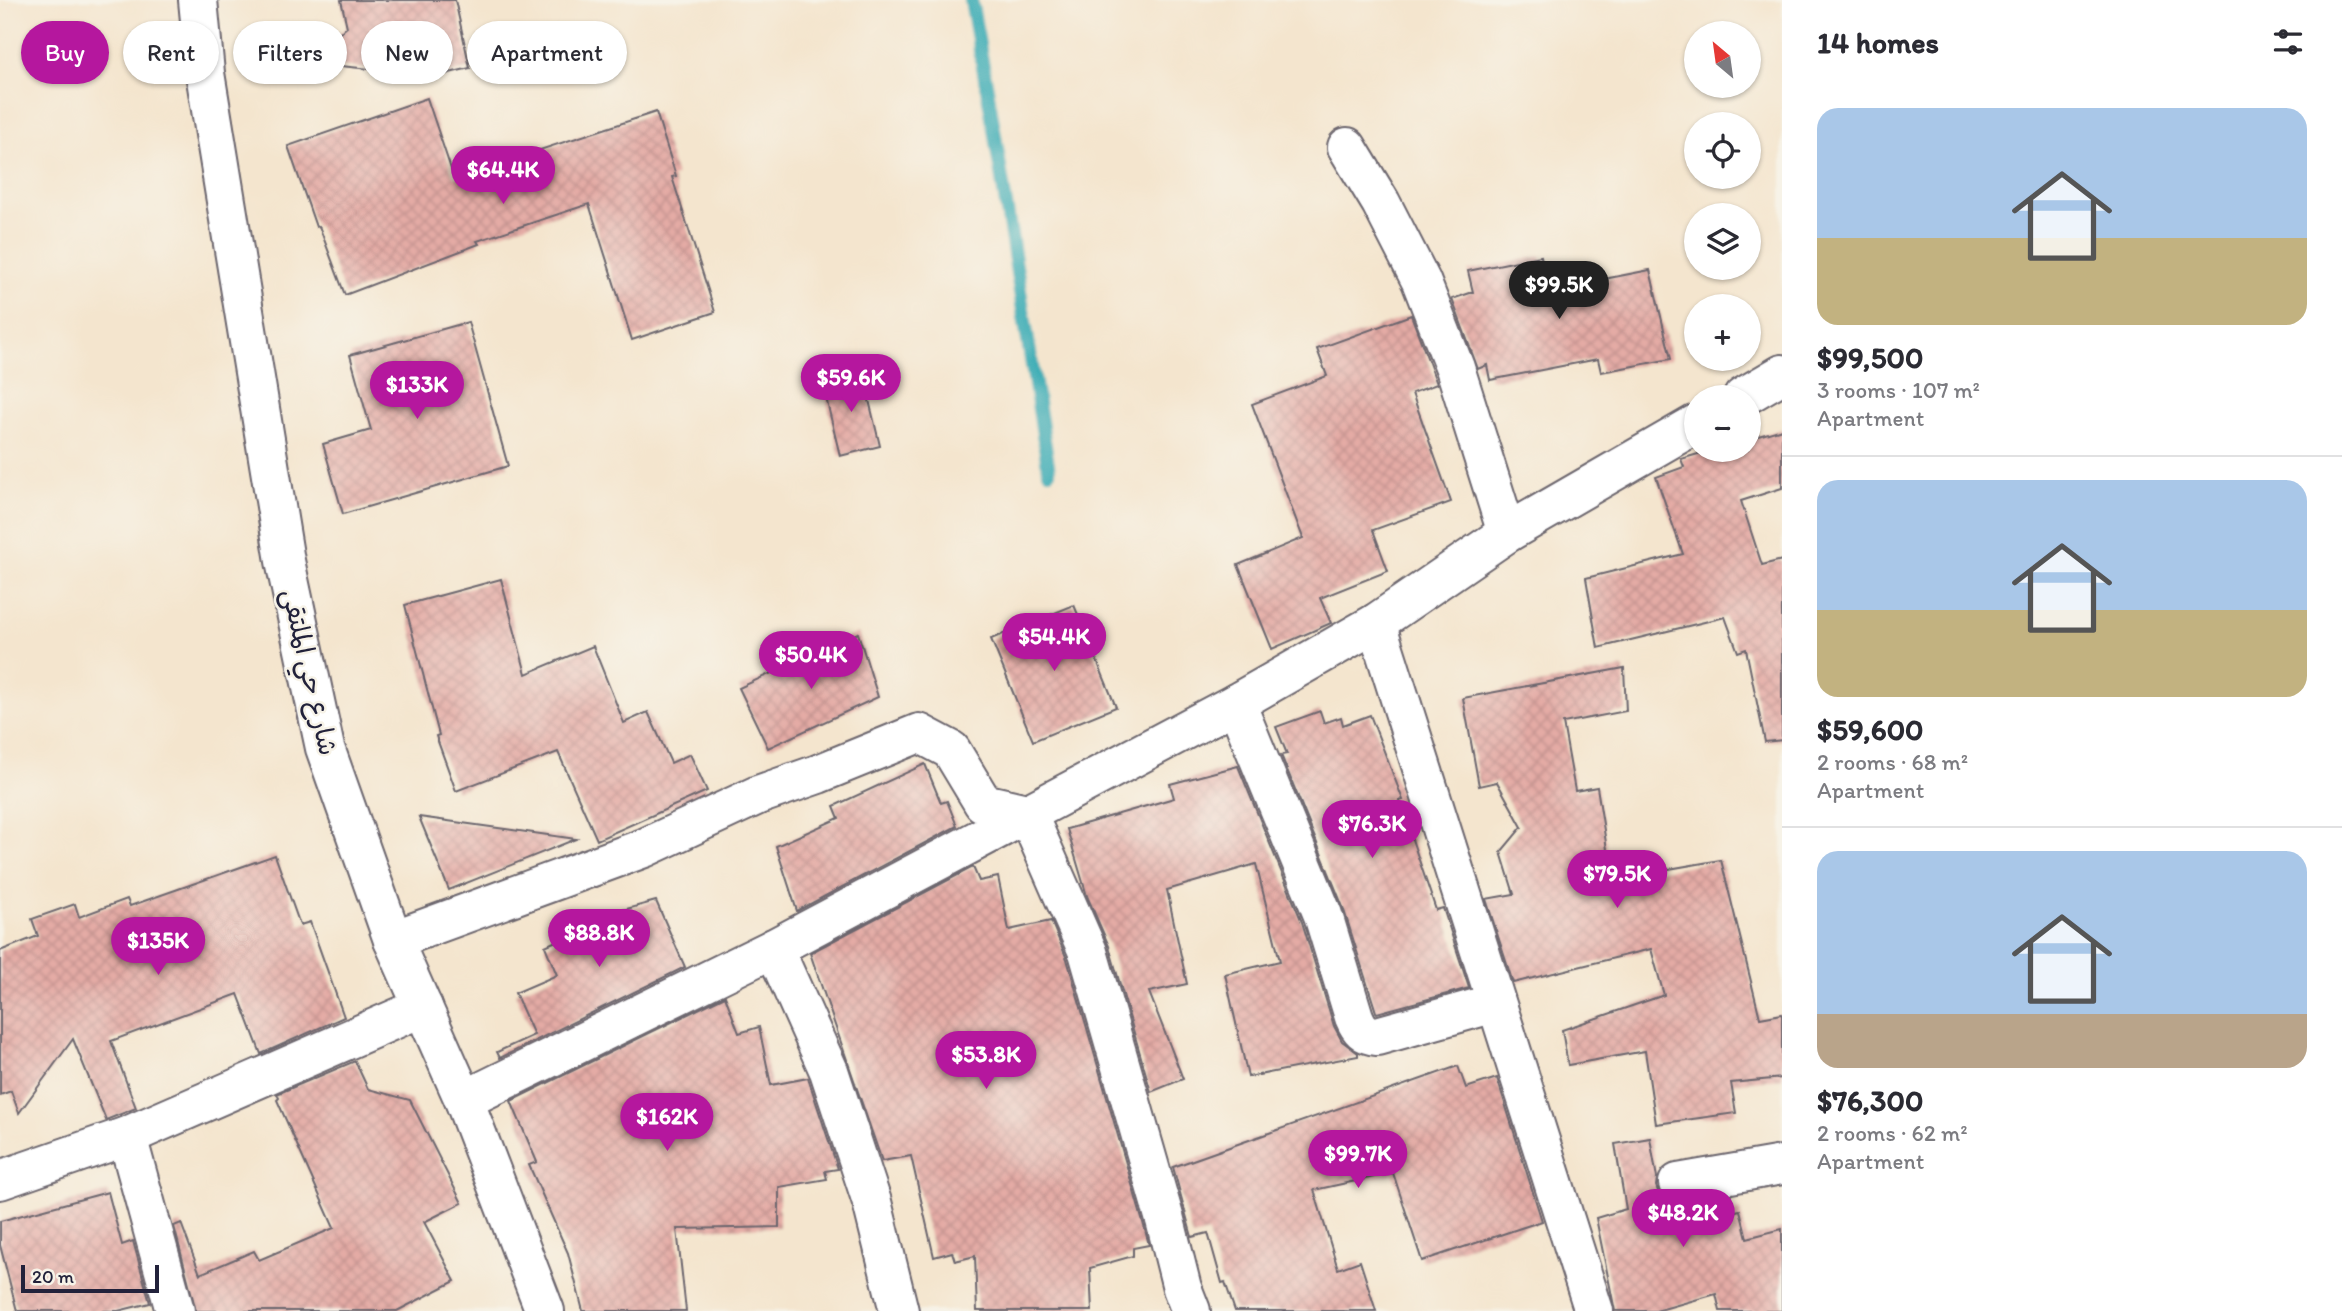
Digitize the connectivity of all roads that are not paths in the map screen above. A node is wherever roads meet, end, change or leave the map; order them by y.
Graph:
1 (198, 0) edge
2 (1347, 147) dead end
3 (1782, 374) edge
4 (1761, 386) edge
5 (1684, 431) edge
6 (1507, 533) junction
7 (1376, 623) junction
8 (1236, 703) junction
9 (1027, 813) junction
10 (393, 940) junction
11 (774, 948) junction
12 (1495, 1003) junction
13 (423, 1007) junction
14 (464, 1100) junction
15 (127, 1136) junction
16 (1782, 1165) edge
17 (0, 1180) edge
18 (1678, 1183) dead end
19 (175, 1311) edge
20 (545, 1311) edge
21 (899, 1311) edge
22 (1191, 1311) edge
23 (1594, 1311) edge

1 - 10 street, شارع حي الملتقى
2 - 6 street
3 - 4 street
5 - 6 street
6 - 7 street
7 - 8 street
7 - 12 street
8 - 9 street
8 - 12 street
9 - 10 street
9 - 11 street
9 - 22 street
10 - 13 street, شارع حي الملتقى
11 - 14 street
11 - 21 street
12 - 23 street
13 - 14 street, شارع حي الملتقى
13 - 15 street
14 - 20 street, شارع حي الملتقى
15 - 17 street
15 - 19 street
16 - 18 street

